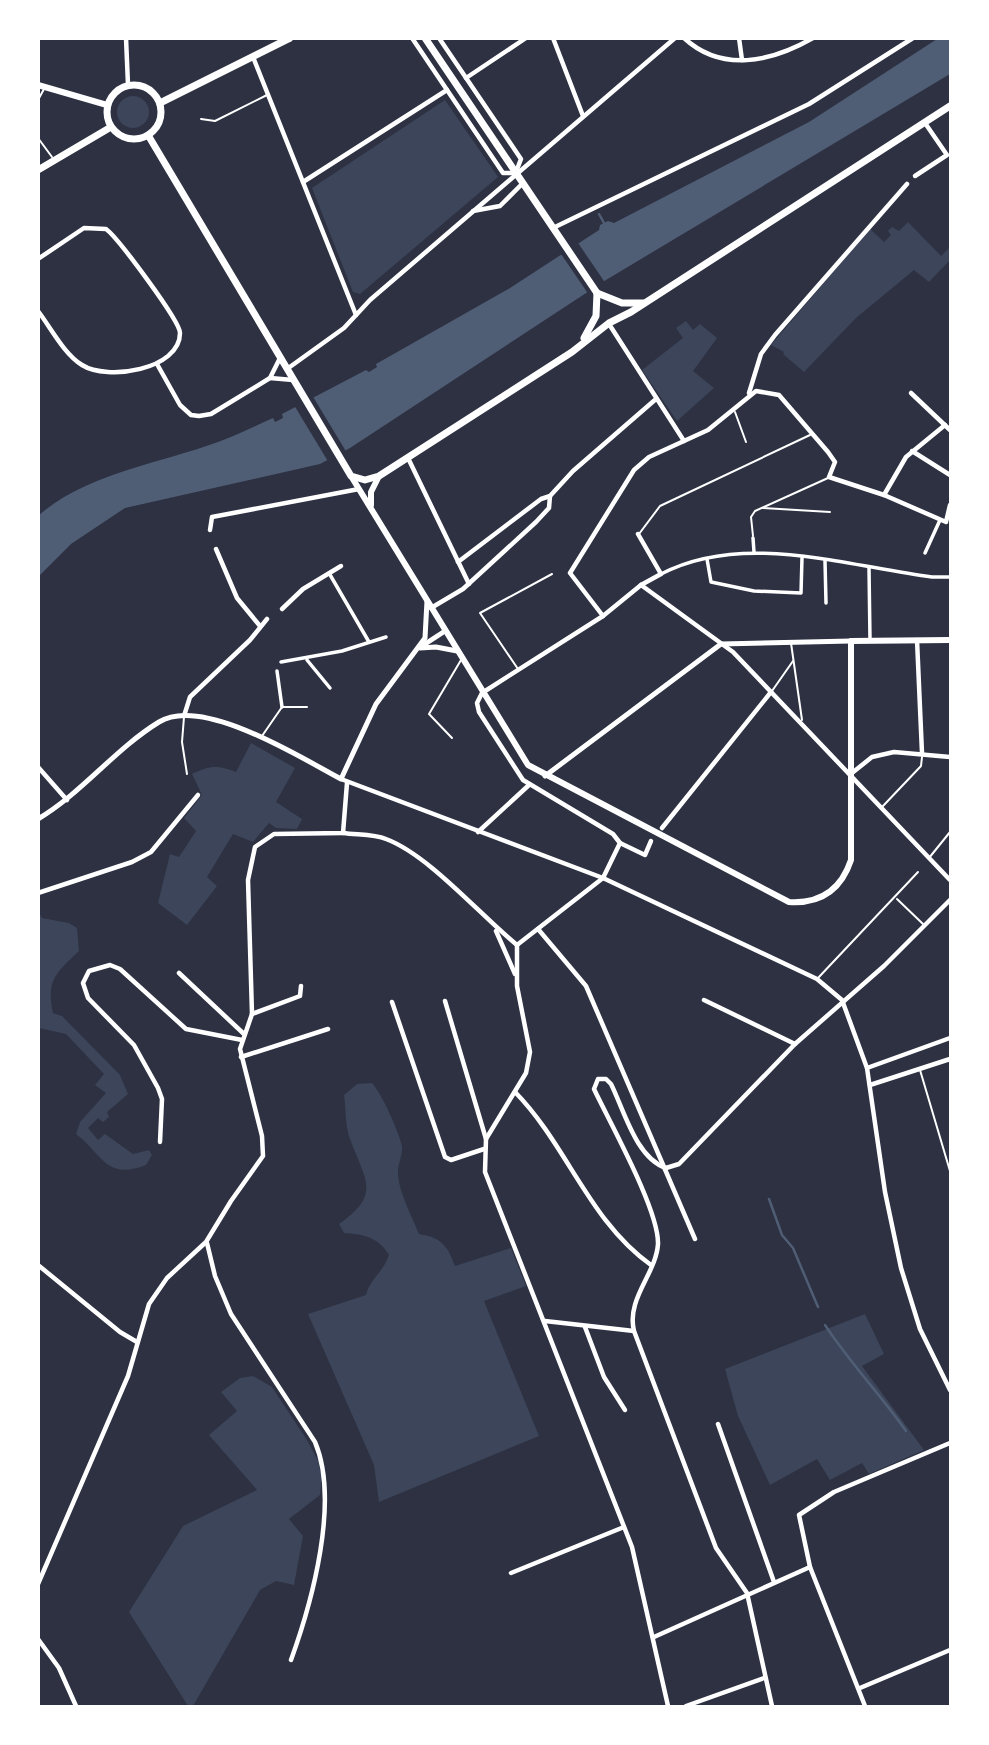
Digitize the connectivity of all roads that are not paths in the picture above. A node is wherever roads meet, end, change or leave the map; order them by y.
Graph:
1 (126, 38) edge
2 (290, 38) edge
3 (412, 38) edge
4 (425, 38) edge
5 (439, 38) edge
6 (526, 38) edge
7 (553, 38) edge
8 (675, 38) edge
9 (684, 38) edge
10 (739, 38) edge
11 (813, 38) edge
12 (913, 38) edge
13 (253, 57) junction
14 (742, 60) junction
15 (466, 78) junction
16 (41, 85) edge
17 (128, 85) junction
18 (447, 90) junction
19 (268, 95) junction
20 (38, 100) edge
21 (160, 103) junction
22 (107, 105) junction
23 (950, 106) edge
24 (583, 116) junction
25 (201, 119) dead end
26 (925, 122) junction
27 (111, 127) junction
28 (148, 135) junction
29 (38, 138) edge
30 (949, 154) edge
31 (55, 160) junction
32 (38, 170) edge
33 (516, 173) junction
34 (915, 176) dead end
35 (303, 182) junction
36 (523, 183) junction
37 (907, 184) dead end
38 (472, 211) junction
39 (554, 230) junction
40 (38, 259) edge
41 (597, 293) junction
42 (643, 303) junction
43 (38, 311) edge
44 (356, 315) junction
45 (609, 323) junction
46 (572, 352) junction
47 (280, 358) junction
48 (157, 364) junction
49 (286, 369) junction
50 (270, 378) junction
51 (295, 384) junction
52 (911, 393) dead end
53 (749, 394) junction
54 (656, 399) junction
55 (733, 408) junction
56 (945, 425) junction
57 (950, 430) edge
58 (812, 434) junction
59 (684, 441) junction
60 (746, 442) dead end
61 (912, 452) junction
62 (408, 457) junction
63 (950, 475) edge
64 (351, 476) junction
65 (379, 476) junction
66 (829, 477) junction
67 (359, 489) junction
68 (884, 495) junction
69 (550, 496) junction
70 (950, 505) edge
71 (762, 508) junction
72 (372, 511) junction
73 (830, 512) dead end
74 (945, 522) edge
75 (210, 527) dead end
76 (638, 534) joint
77 (753, 538) joint
78 (216, 549) dead end
79 (754, 552) junction
80 (925, 553) dead end
81 (802, 558) junction
82 (708, 559) junction
83 (825, 561) junction
84 (458, 562) junction
85 (341, 566) dead end
86 (869, 568) junction
87 (330, 573) junction
88 (552, 574) dead end
89 (661, 574) junction
90 (950, 577) edge
91 (469, 584) junction
92 (641, 585) junction
93 (826, 603) dead end
94 (429, 604) junction
95 (282, 609) dead end
96 (603, 617) junction
97 (267, 619) dead end
98 (260, 626) junction
99 (445, 631) junction
100 (386, 637) dead end
101 (917, 640) junction
102 (950, 640) edge
103 (851, 641) junction
104 (870, 641) junction
105 (369, 642) junction
106 (791, 642) junction
107 (721, 644) junction
108 (420, 648) junction
109 (457, 651) junction
110 (307, 659) junction
111 (462, 659) junction
112 (794, 660) junction
113 (281, 662) dead end
114 (519, 670) junction
115 (277, 671) dead end
116 (330, 688) dead end
117 (771, 692) junction
118 (482, 693) junction
119 (282, 707) junction
120 (307, 707) dead end
121 (184, 716) junction
122 (802, 724) junction
123 (261, 737) junction
124 (452, 738) dead end
125 (922, 753) junction
126 (950, 757) edge
127 (38, 767) edge
128 (187, 774) dead end
129 (851, 774) junction
130 (545, 776) junction
131 (344, 781) junction
132 (529, 785) junction
133 (198, 794) dead end
134 (68, 800) junction
135 (882, 807) junction
136 (38, 819) edge
137 (662, 828) dead end
138 (478, 832) junction
139 (950, 832) edge
140 (343, 833) junction
141 (651, 841) dead end
142 (620, 843) junction
143 (929, 858) junction
144 (918, 872) dead end
145 (603, 878) junction
146 (950, 880) edge
147 (38, 893) edge
148 (896, 898) junction
149 (950, 900) edge
150 (925, 926) junction
151 (494, 927) junction
152 (538, 929) junction
153 (517, 945) junction
154 (179, 973) dead end
155 (516, 977) junction
156 (817, 979) junction
157 (301, 986) dead end
158 (704, 1000) dead end
159 (842, 1000) junction
160 (445, 1001) dead end
161 (391, 1002) dead end
162 (252, 1014) junction
163 (328, 1029) dead end
164 (243, 1037) junction
165 (950, 1038) edge
166 (795, 1044) junction
167 (241, 1057) junction
168 (950, 1059) edge
169 (867, 1068) junction
170 (920, 1069) junction
171 (870, 1085) junction
172 (514, 1092) junction
173 (486, 1139) junction
174 (160, 1142) dead end
175 (484, 1149) junction
176 (666, 1168) junction
177 (950, 1171) edge
178 (695, 1240) dead end
179 (206, 1242) junction
180 (38, 1265) edge
181 (651, 1265) junction
182 (545, 1321) junction
183 (585, 1327) junction
184 (634, 1331) junction
185 (137, 1342) junction
186 (950, 1390) edge
187 (625, 1410) dead end
188 (718, 1424) dead end
189 (950, 1443) edge
190 (624, 1527) junction
191 (810, 1567) junction
192 (511, 1573) dead end
193 (774, 1582) junction
194 (38, 1584) edge
195 (747, 1593) junction
196 (654, 1637) junction
197 (38, 1639) edge
198 (950, 1650) edge
199 (291, 1660) dead end
200 (764, 1678) junction
201 (860, 1688) junction
202 (76, 1706) edge
203 (668, 1706) edge
204 (686, 1706) edge
205 (772, 1706) edge
206 (865, 1706) edge

1 - 17 street
2 - 13 main road
3 - 18 street
4 - 33 main road
5 - 15 street
6 - 15 street
7 - 24 street
8 - 24 street
9 - 14 street
10 - 14 street
11 - 14 street
12 - 39 street
13 - 19 street
13 - 21 main road
15 - 33 street
16 - 20 lane
16 - 22 main road
17 - 21 main road
17 - 22 main road
18 - 33 street
18 - 35 street
19 - 25 lane
19 - 35 street
21 - 28 main road
22 - 27 main road
23 - 26 main road
24 - 33 street
26 - 30 street
26 - 42 main road
27 - 28 main road
27 - 31 main road
28 - 47 main road
29 - 31 lane
30 - 34 street
31 - 32 main road
33 - 36 main road
33 - 38 street
35 - 44 street
36 - 38 street
36 - 39 main road
37 - 53 street
38 - 44 street
39 - 41 main road
40 - 48 street
41 - 42 main road
41 - 46 main road
42 - 45 main road
43 - 48 street
44 - 49 street
45 - 46 main road
45 - 54 street
46 - 62 main road
47 - 49 main road
47 - 50 street
48 - 50 street
49 - 51 main road
50 - 51 street
51 - 64 main road
52 - 56 street
53 - 55 street
53 - 58 street
54 - 59 street
54 - 69 street
55 - 59 street
55 - 60 lane
56 - 57 street
56 - 61 street
58 - 66 street
58 - 76 lane
59 - 96 street
61 - 63 street
61 - 68 street
62 - 65 main road
62 - 84 street
64 - 65 main road
64 - 67 main road
65 - 72 main road
66 - 68 street
66 - 71 lane
67 - 72 main road
67 - 75 street
68 - 74 street
69 - 84 street
69 - 91 street
70 - 74 street
71 - 73 lane
71 - 77 lane
72 - 94 main road
74 - 80 street
76 - 89 street
77 - 79 street
78 - 98 street
79 - 81 street
79 - 82 street
81 - 82 street
81 - 83 street
82 - 89 street
83 - 86 street
83 - 93 street
84 - 91 street
85 - 87 street
86 - 90 street
86 - 104 street
87 - 95 street
87 - 105 street
88 - 114 lane
89 - 92 street
91 - 94 street
92 - 96 street
92 - 107 street
94 - 99 main road
94 - 108 street
96 - 114 street
97 - 98 street
98 - 121 street
99 - 108 street
99 - 109 main road
100 - 105 street
101 - 102 main road
101 - 104 main road
101 - 125 street
103 - 104 main road
103 - 106 street
103 - 129 main road
105 - 110 street
106 - 107 street
106 - 112 lane
107 - 117 street
107 - 130 street
108 - 109 street
108 - 131 street
109 - 111 main road
110 - 113 street
110 - 116 street
111 - 118 main road
111 - 124 lane
112 - 117 lane
112 - 122 lane
114 - 118 street
115 - 119 street
117 - 122 street
117 - 137 street
118 - 130 main road
118 - 132 street
119 - 120 lane
119 - 123 lane
121 - 123 street
121 - 128 lane
121 - 134 street
122 - 129 street
123 - 131 street
125 - 126 street
125 - 129 street
125 - 135 lane
127 - 134 street
129 - 130 main road
129 - 135 street
131 - 138 street
131 - 140 street
132 - 138 street
132 - 142 street
133 - 147 street
134 - 136 street
135 - 143 street
138 - 145 street
139 - 143 lane
140 - 151 street
140 - 162 street
141 - 142 street
142 - 145 street
143 - 146 street
144 - 148 lane
145 - 152 street
145 - 156 street
148 - 150 lane
148 - 156 lane
149 - 150 street
150 - 159 street
151 - 153 street
151 - 155 street
152 - 153 street
152 - 176 street
153 - 155 street
154 - 164 street
155 - 172 street
156 - 159 street
157 - 162 street
158 - 166 street
159 - 166 street
159 - 169 street
160 - 173 street
161 - 175 street
162 - 164 street
163 - 167 street
164 - 167 street
164 - 174 street
165 - 169 street
166 - 176 street
167 - 179 street
168 - 170 street
169 - 171 street
170 - 171 street
170 - 177 lane
171 - 186 street
172 - 173 street
172 - 181 street
173 - 175 street
175 - 182 street
176 - 178 street
176 - 181 street
179 - 185 street
179 - 199 street
180 - 185 street
181 - 184 street
182 - 183 street
182 - 190 street
183 - 184 street
183 - 187 street
184 - 195 street
185 - 194 street
188 - 193 street
189 - 191 street
190 - 192 street
190 - 196 street
191 - 193 street
191 - 201 street
193 - 195 street
195 - 196 street
195 - 200 street
196 - 203 street
197 - 202 street
198 - 201 street
200 - 204 street
200 - 205 street
201 - 206 street

